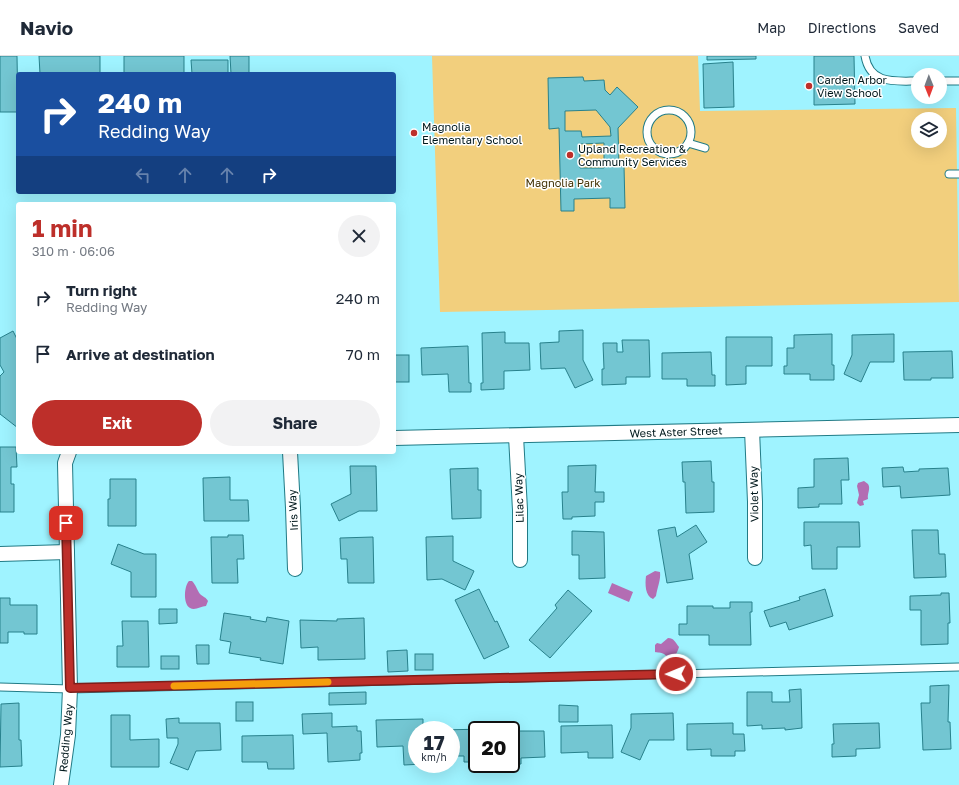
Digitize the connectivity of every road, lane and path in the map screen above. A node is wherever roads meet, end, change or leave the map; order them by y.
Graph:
1 (865, 56) edge
2 (911, 81) edge
3 (947, 81) edge
4 (959, 81) edge
5 (688, 143) junction
6 (705, 148) dead end
7 (949, 174) dead end
8 (959, 174) edge
9 (959, 425) edge
10 (752, 430) junction
11 (516, 436) junction
12 (396, 438) edge
13 (68, 454) edge
14 (290, 454) edge
15 (66, 552) junction
16 (0, 554) edge
17 (755, 558) dead end
18 (520, 560) dead end
19 (295, 568) dead end
20 (959, 667) edge
21 (0, 687) edge
22 (70, 688) junction
23 (61, 785) edge

1 - 2 lane
3 - 4 lane
5 - 5 lane
5 - 6 lane
7 - 8 lane
9 - 10 street, West Aster Street
10 - 11 street, West Aster Street
10 - 17 street, Violet Way
11 - 12 street, West Aster Street
11 - 18 street, Lilac Way
13 - 15 street, Redding Way
14 - 19 street, Iris Way
15 - 16 street
15 - 22 street, Redding Way
20 - 22 lane
21 - 22 lane
22 - 23 street, Redding Way

